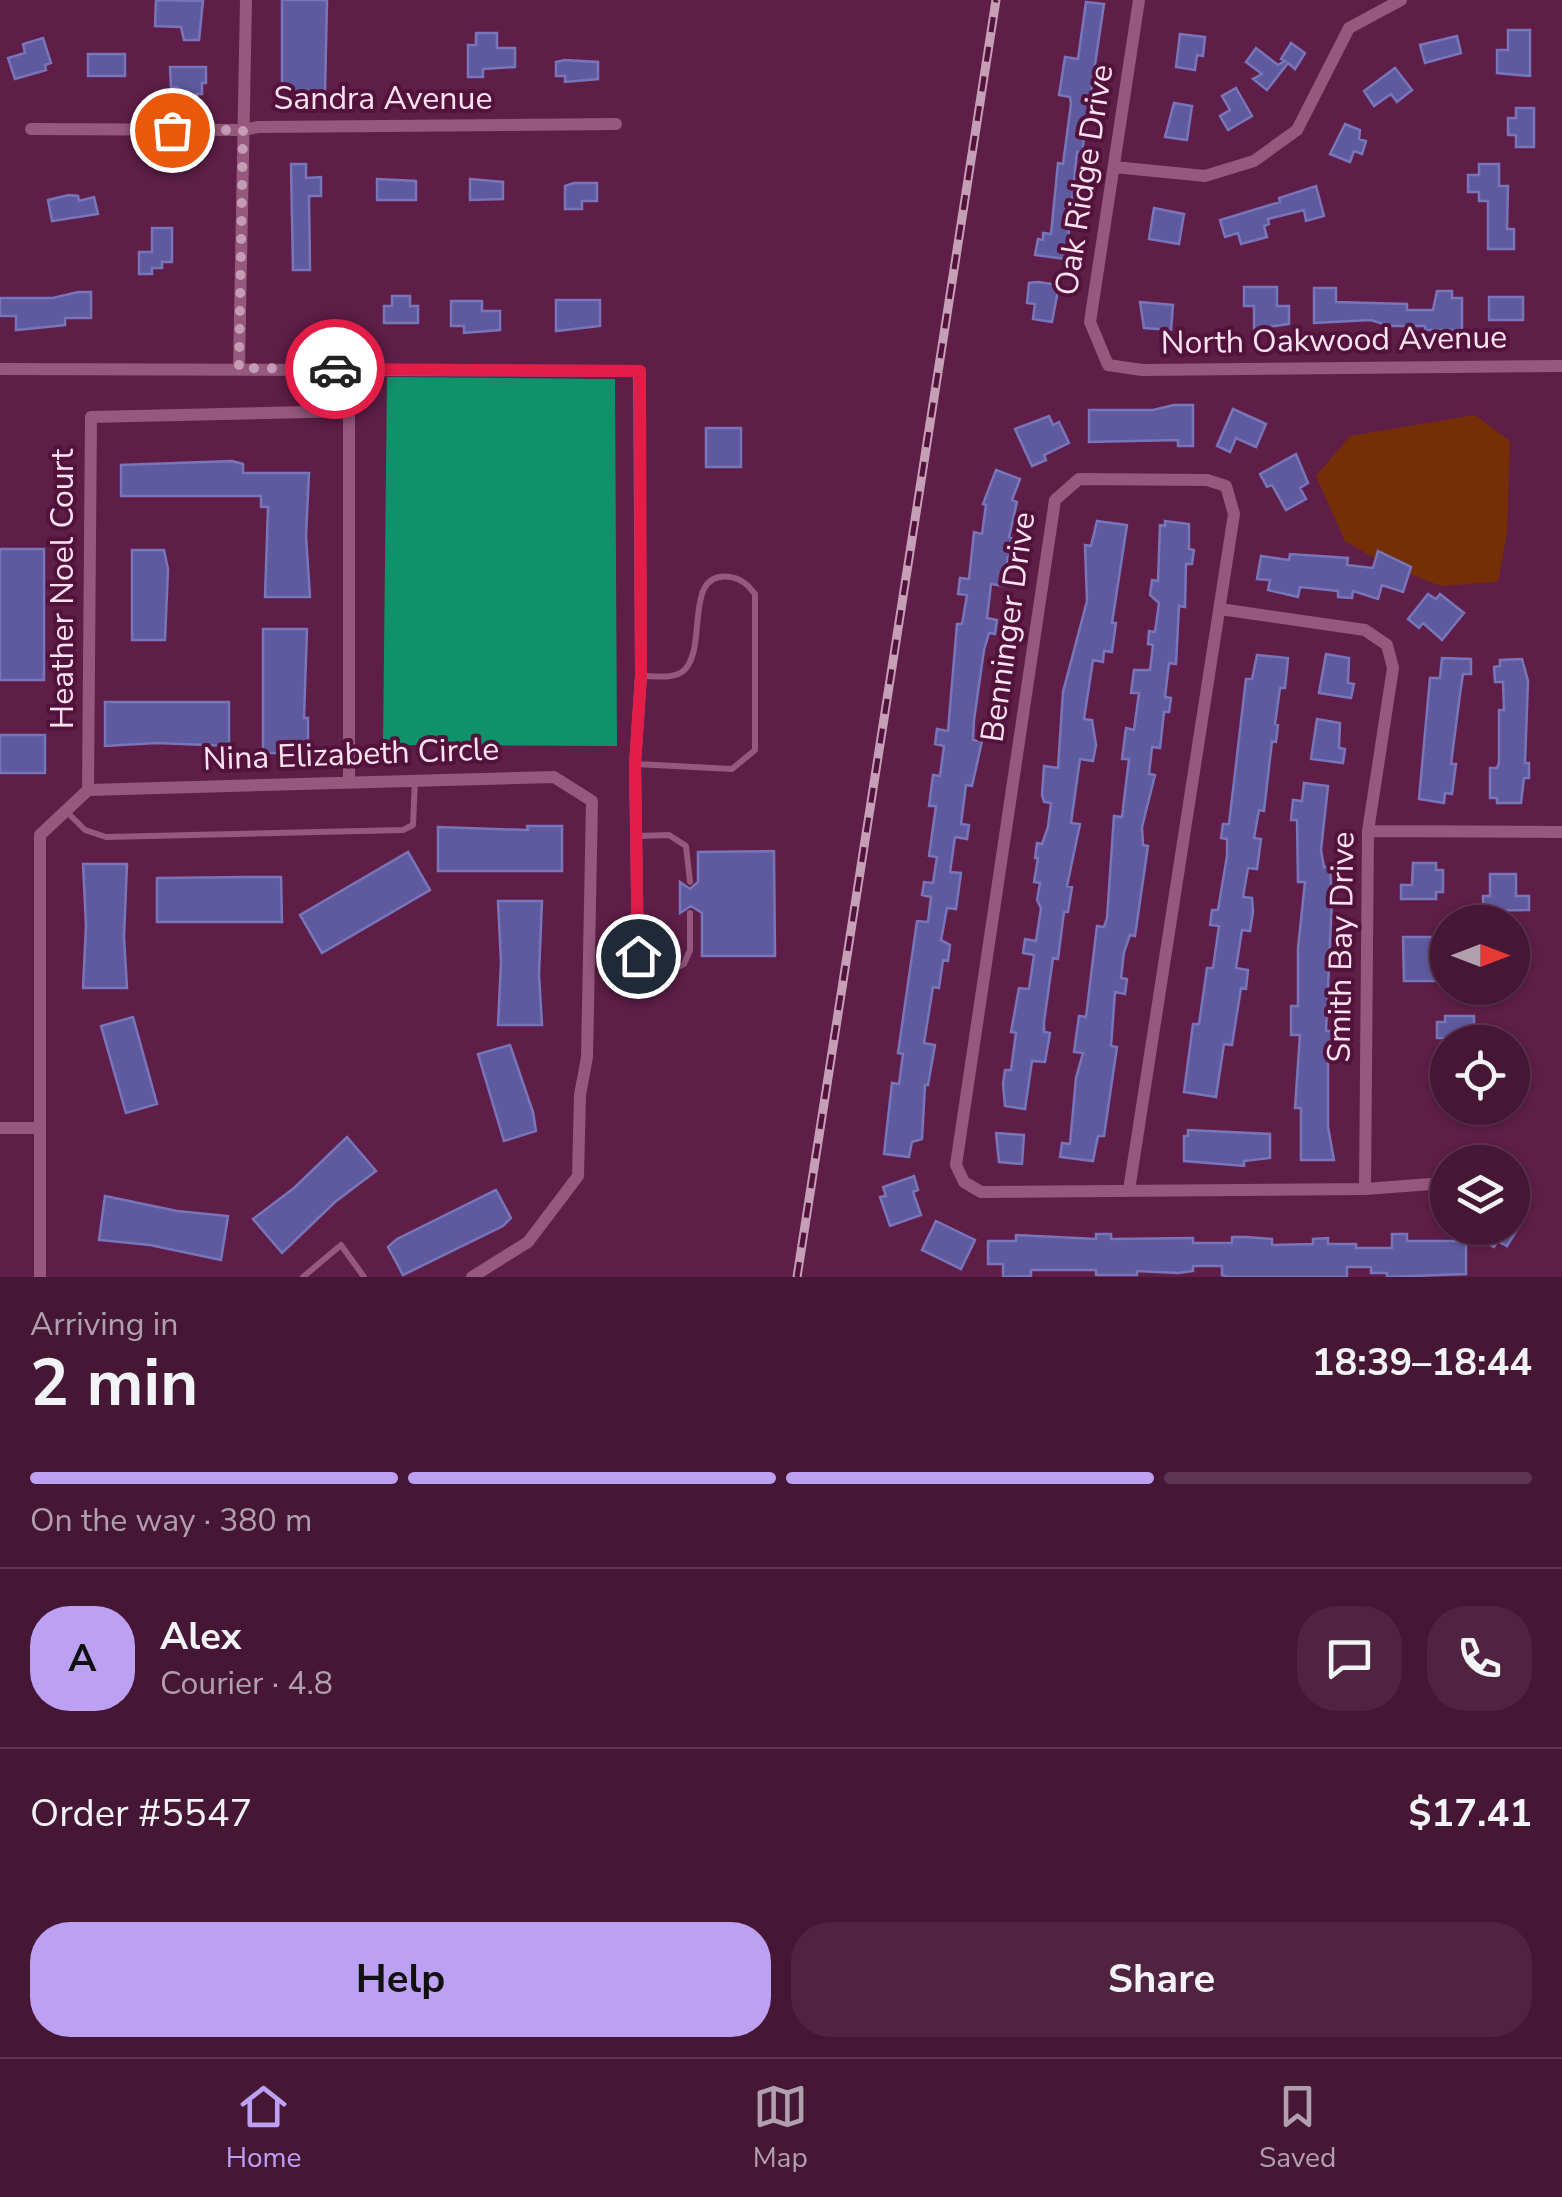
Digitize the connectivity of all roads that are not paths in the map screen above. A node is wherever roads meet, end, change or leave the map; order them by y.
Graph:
1 (246, 0) edge
2 (1139, 0) edge
3 (1401, 0) edge
4 (616, 124) dead end
5 (31, 129) dead end
6 (243, 130) junction
7 (1114, 167) junction
8 (1108, 364) joint
9 (1562, 366) edge
10 (239, 368) junction
11 (0, 369) edge
12 (1220, 609) junction
13 (641, 676) junction
14 (635, 764) junction
15 (415, 779) junction
16 (349, 781) junction
17 (88, 790) junction
18 (66, 811) junction
19 (1368, 831) junction
20 (1562, 832) edge
21 (636, 836) junction
22 (690, 882) dead end
23 (690, 913) dead end
24 (638, 956) joint
25 (0, 1128) edge
26 (40, 1128) junction
27 (1430, 1184) edge
28 (1366, 1189) junction
29 (1129, 1190) junction
30 (40, 1277) edge
31 (303, 1277) edge
32 (364, 1277) edge
33 (472, 1277) edge

1 - 6 street
2 - 7 street, Oak Ridge Drive
3 - 7 street
4 - 6 street, Sandra Avenue
5 - 6 street, Sandra Avenue
6 - 10 street
7 - 8 street, Oak Ridge Drive
8 - 9 street, North Oakwood Avenue
10 - 11 street
10 - 13 street
12 - 19 street, Smith Bay Drive
12 - 29 street, Benninger Drive
12 - 29 street, Benninger Drive
13 - 14 street
13 - 14 lane
14 - 21 street
15 - 16 street, Nina Elizabeth Circle
15 - 18 lane
15 - 33 street, Nina Elizabeth Circle
16 - 17 street, Nina Elizabeth Circle
16 - 17 street, Heather Noel Court
17 - 18 street
18 - 26 street
19 - 20 street
19 - 28 street, Smith Bay Drive
21 - 22 lane
21 - 24 street
23 - 24 lane
25 - 26 street
26 - 30 street
27 - 28 street
28 - 29 street
31 - 32 lane

